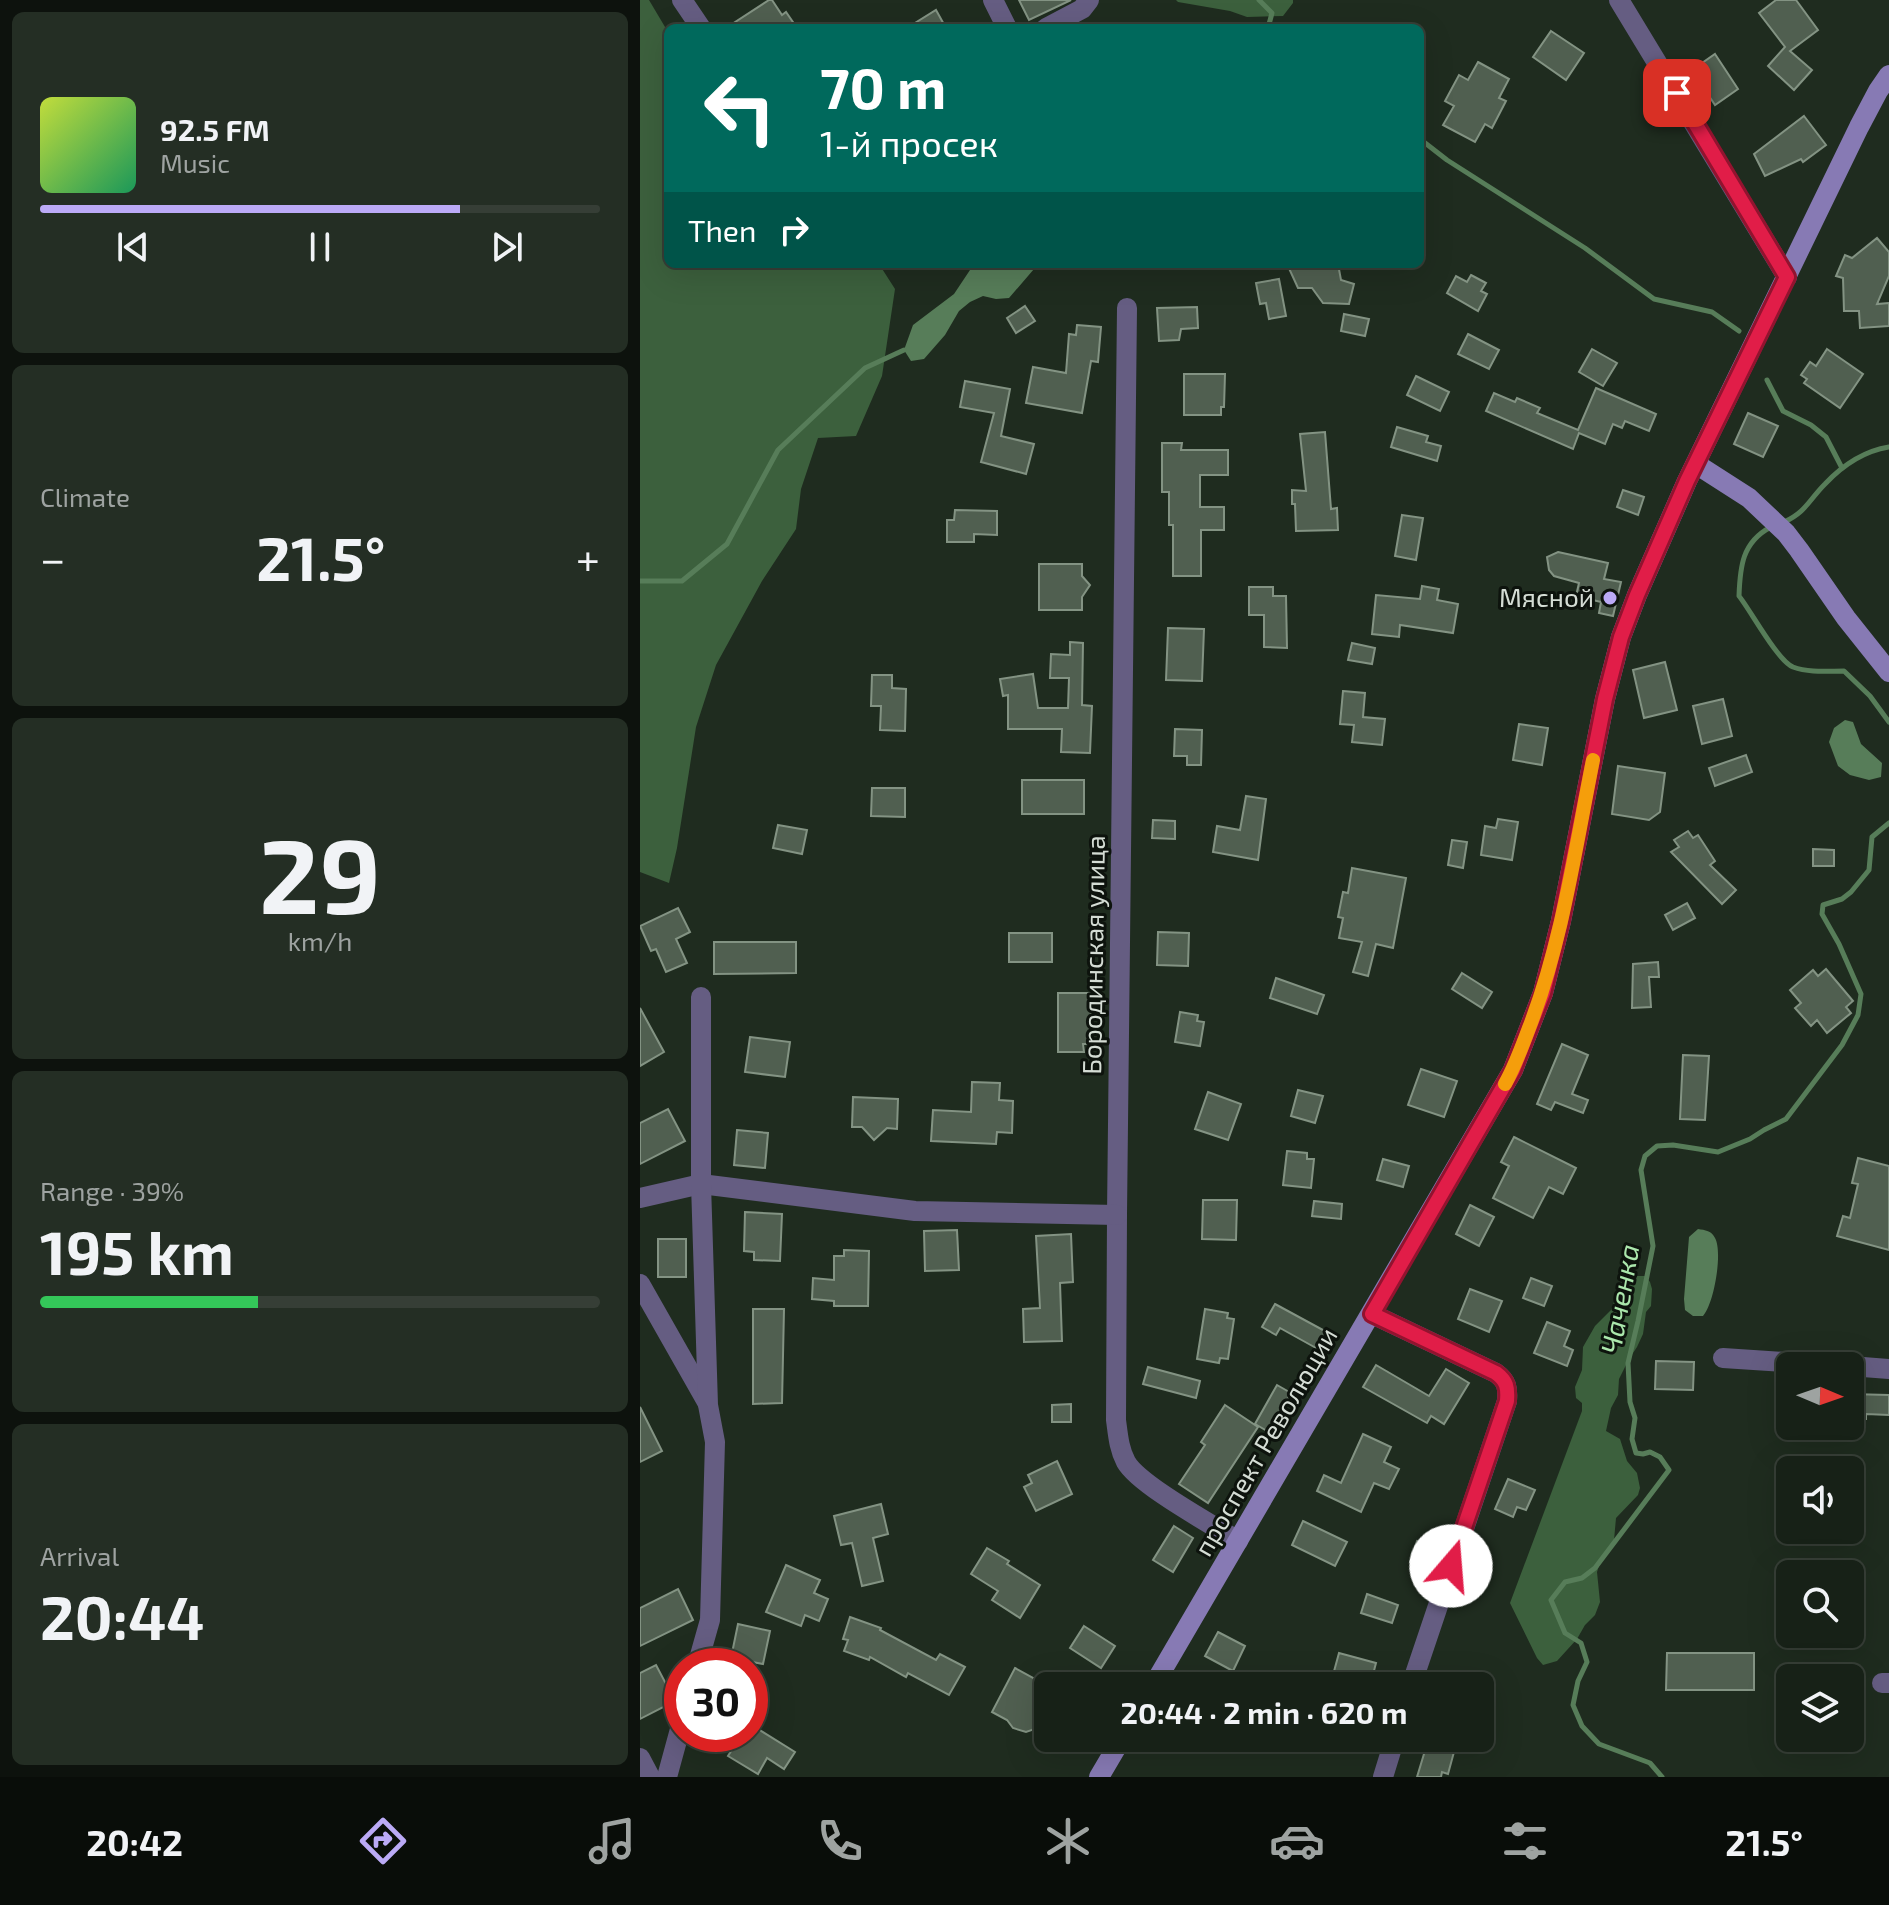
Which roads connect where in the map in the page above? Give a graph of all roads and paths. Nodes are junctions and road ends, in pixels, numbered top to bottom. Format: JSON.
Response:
{"nodes":[{"id":1,"x":682,"y":0,"type":"edge"},
{"id":2,"x":993,"y":0,"type":"edge"},
{"id":3,"x":1089,"y":0,"type":"edge"},
{"id":4,"x":1619,"y":0,"type":"edge"},
{"id":5,"x":698,"y":24,"type":"edge"},
{"id":6,"x":1005,"y":24,"type":"edge"},
{"id":7,"x":1054,"y":24,"type":"edge"},
{"id":8,"x":1889,"y":75,"type":"edge"},
{"id":9,"x":1787,"y":277,"type":"junction"},
{"id":10,"x":1127,"y":308,"type":"dead end"},
{"id":11,"x":1696,"y":464,"type":"junction"},
{"id":12,"x":1889,"y":672,"type":"edge"},
{"id":13,"x":701,"y":997,"type":"dead end"},
{"id":14,"x":701,"y":1184,"type":"junction"},
{"id":15,"x":640,"y":1198,"type":"edge"},
{"id":16,"x":1117,"y":1215,"type":"junction"},
{"id":17,"x":640,"y":1284,"type":"edge"},
{"id":18,"x":1372,"y":1314,"type":"junction"},
{"id":19,"x":1723,"y":1358,"type":"dead end"},
{"id":20,"x":1776,"y":1361,"type":"edge"},
{"id":21,"x":1864,"y":1367,"type":"edge"},
{"id":22,"x":1889,"y":1369,"type":"edge"},
{"id":23,"x":708,"y":1405,"type":"junction"},
{"id":24,"x":1238,"y":1541,"type":"junction"},
{"id":25,"x":702,"y":1648,"type":"edge"},
{"id":26,"x":1161,"y":1672,"type":"edge"},
{"id":27,"x":1416,"y":1672,"type":"edge"},
{"id":28,"x":674,"y":1752,"type":"edge"},
{"id":29,"x":1114,"y":1752,"type":"edge"},
{"id":30,"x":1391,"y":1752,"type":"edge"},
{"id":31,"x":640,"y":1758,"type":"edge"},
{"id":32,"x":650,"y":1777,"type":"edge"},
{"id":33,"x":667,"y":1777,"type":"edge"},
{"id":34,"x":1099,"y":1777,"type":"edge"},
{"id":35,"x":1383,"y":1777,"type":"edge"}],
"edges":[{"from":1,"to":5,"type":"street"},
{"from":2,"to":6,"type":"street"},
{"from":3,"to":7,"type":"street"},
{"from":4,"to":9,"type":"street"},
{"from":8,"to":9,"type":"street","name":"проспект Революции"},
{"from":9,"to":11,"type":"street","name":"проспект Революции"},
{"from":10,"to":16,"type":"street","name":"Бородинская улица"},
{"from":11,"to":12,"type":"street"},
{"from":11,"to":18,"type":"street","name":"проспект Революции"},
{"from":13,"to":14,"type":"street"},
{"from":14,"to":15,"type":"street"},
{"from":14,"to":16,"type":"street"},
{"from":14,"to":23,"type":"street"},
{"from":16,"to":24,"type":"street","name":"Бородинская улица"},
{"from":17,"to":23,"type":"street"},
{"from":18,"to":24,"type":"street","name":"проспект Революции"},
{"from":18,"to":27,"type":"street"},
{"from":19,"to":20,"type":"street"},
{"from":21,"to":22,"type":"street"},
{"from":23,"to":25,"type":"street"},
{"from":24,"to":26,"type":"street","name":"проспект Революции"},
{"from":28,"to":33,"type":"street"},
{"from":29,"to":34,"type":"street"},
{"from":30,"to":35,"type":"street"},
{"from":31,"to":32,"type":"street"}]}
